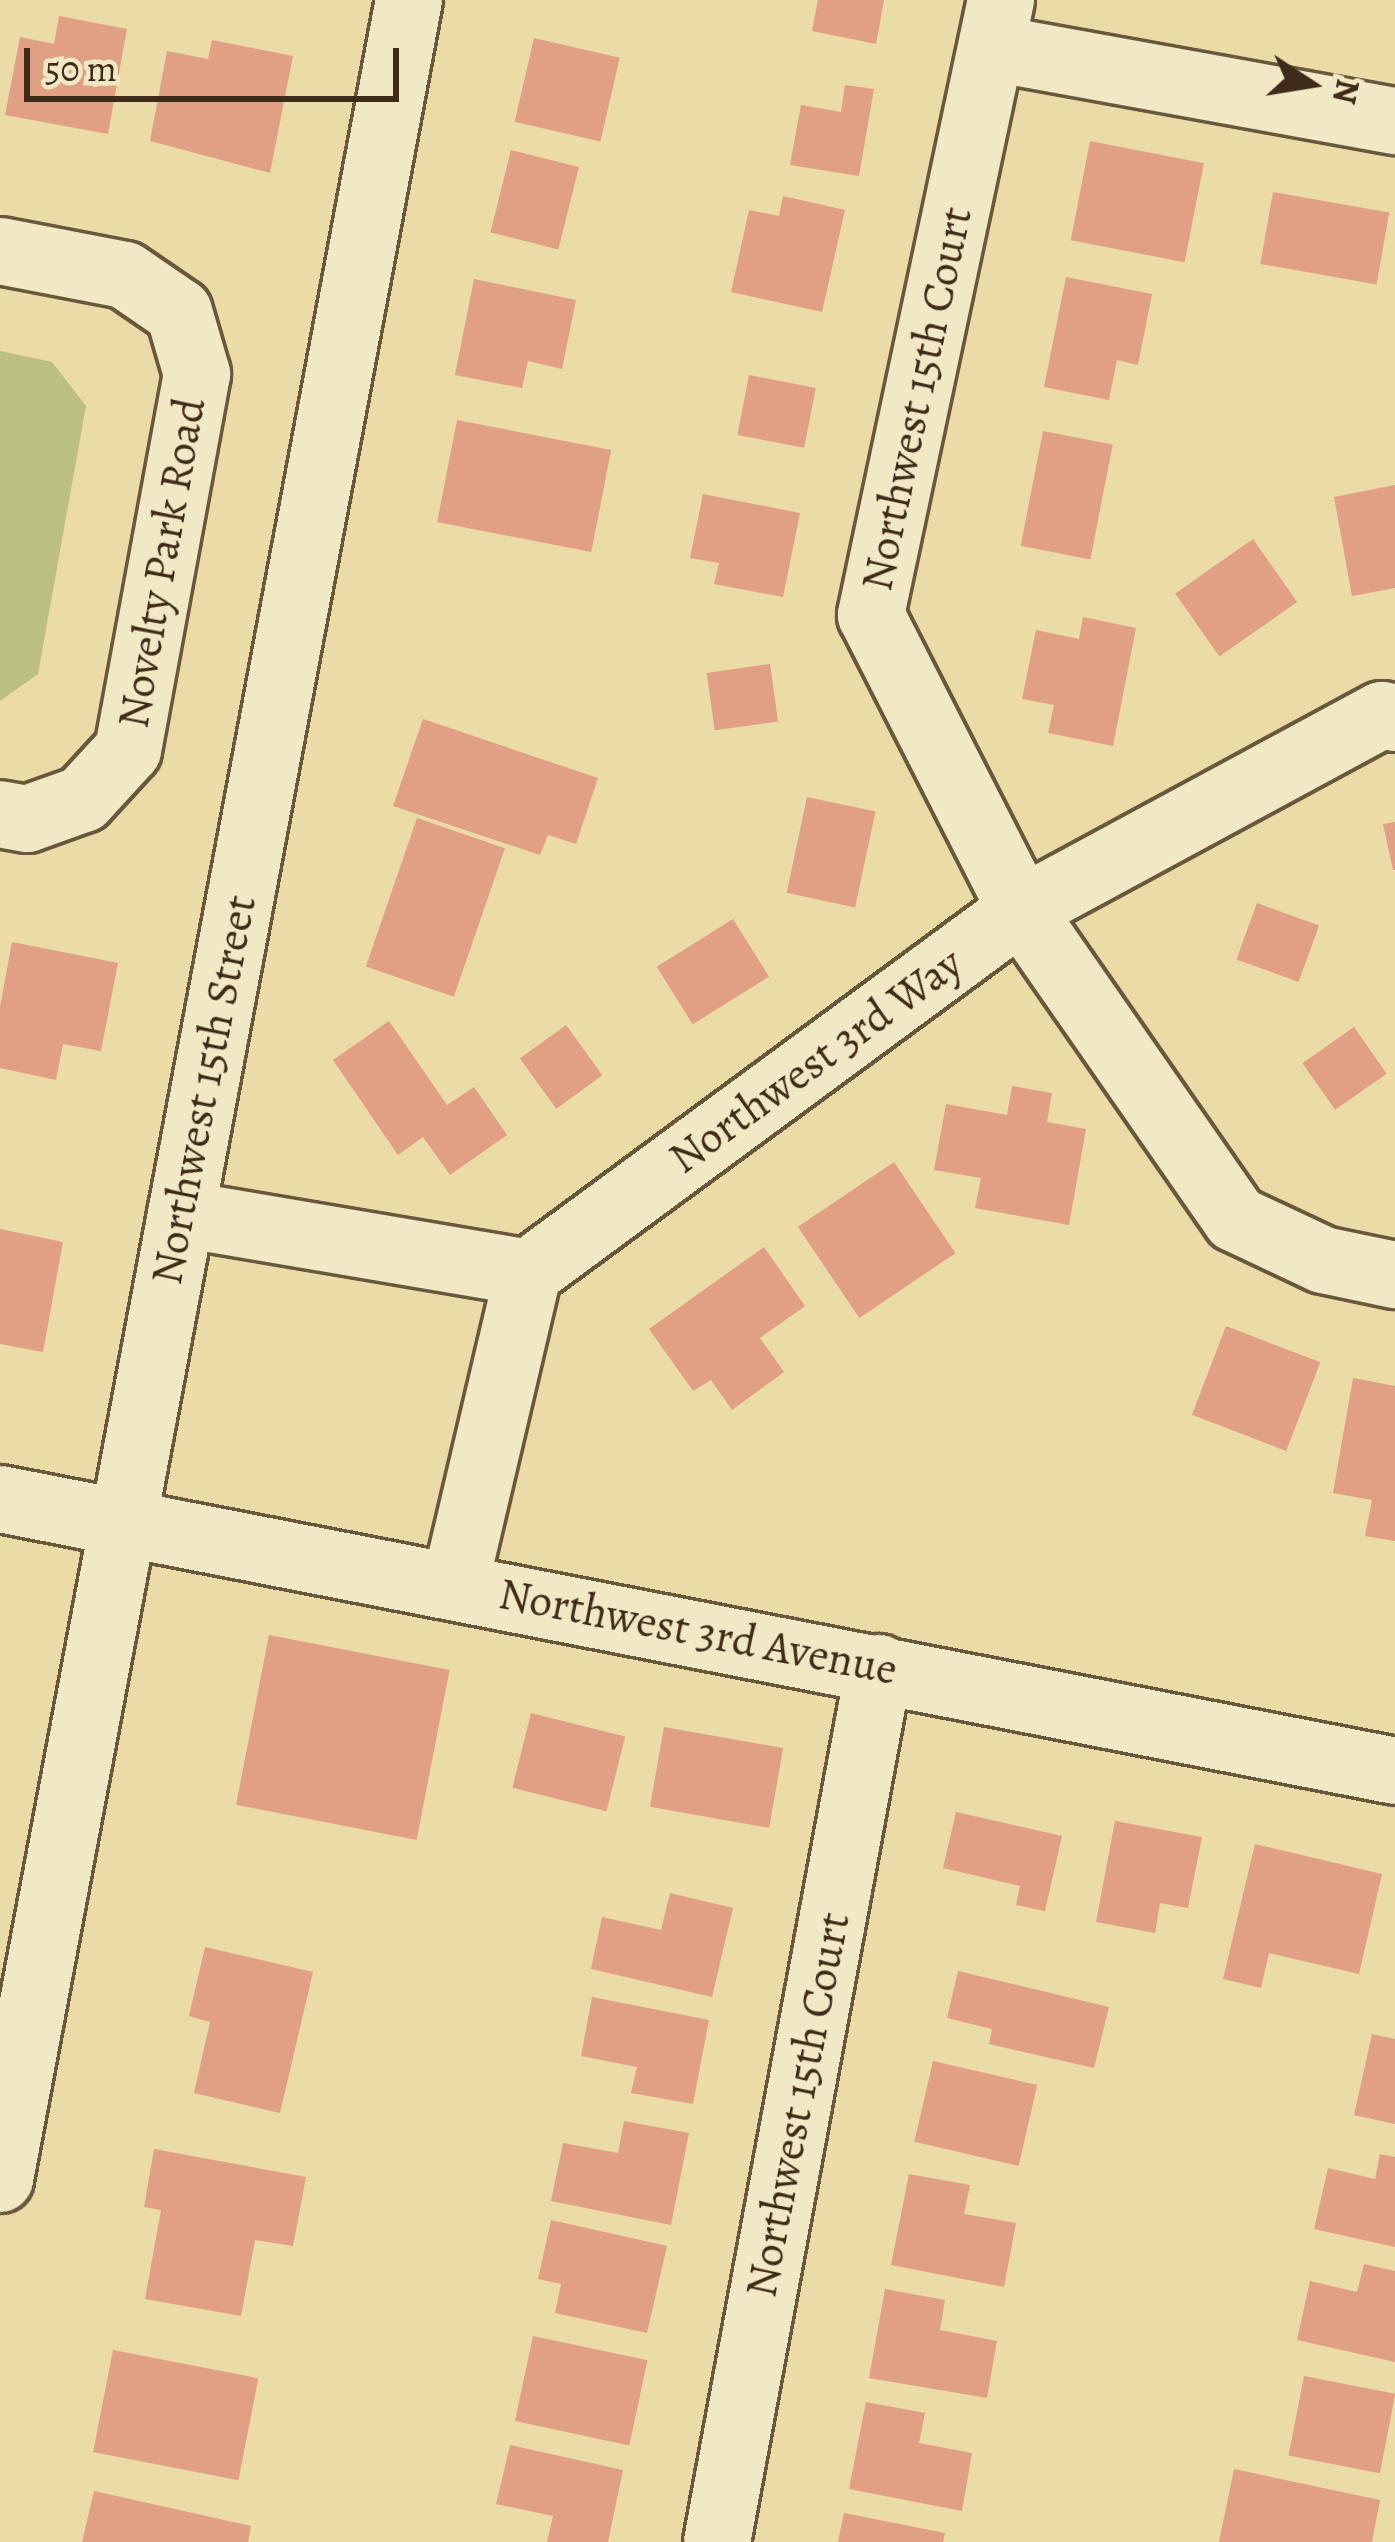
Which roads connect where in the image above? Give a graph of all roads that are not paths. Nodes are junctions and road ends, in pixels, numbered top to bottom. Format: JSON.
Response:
{"nodes":[{"id":1,"x":409,"y":0,"type":"edge"},
{"id":2,"x":996,"y":24,"type":"edge"},
{"id":3,"x":1395,"y":121,"type":"edge"},
{"id":4,"x":0,"y":251,"type":"edge"},
{"id":5,"x":1395,"y":718,"type":"edge"},
{"id":6,"x":0,"y":814,"type":"edge"},
{"id":7,"x":1021,"y":910,"type":"junction"},
{"id":8,"x":181,"y":1214,"type":"junction"},
{"id":9,"x":528,"y":1274,"type":"junction"},
{"id":10,"x":1395,"y":1275,"type":"edge"},
{"id":11,"x":0,"y":1499,"type":"edge"},
{"id":12,"x":121,"y":1524,"type":"junction"},
{"id":13,"x":455,"y":1585,"type":"junction"},
{"id":14,"x":879,"y":1668,"type":"junction"},
{"id":15,"x":1395,"y":1771,"type":"edge"},
{"id":16,"x":0,"y":2180,"type":"edge"},
{"id":17,"x":717,"y":2542,"type":"edge"}],
"edges":[{"from":1,"to":8,"type":"street","name":"Northwest 15th Street"},
{"from":2,"to":3,"type":"street"},
{"from":2,"to":7,"type":"street","name":"Northwest 15th Court"},
{"from":4,"to":6,"type":"street","name":"Novelty Park Road"},
{"from":5,"to":7,"type":"street","name":"Northwest 3rd Way"},
{"from":7,"to":9,"type":"street","name":"Northwest 3rd Way"},
{"from":7,"to":10,"type":"street","name":"Northwest 15th Court"},
{"from":8,"to":9,"type":"street"},
{"from":8,"to":12,"type":"street","name":"Northwest 15th Street"},
{"from":9,"to":13,"type":"street"},
{"from":11,"to":12,"type":"street","name":"Northwest 3rd Avenue"},
{"from":12,"to":13,"type":"street","name":"Northwest 3rd Avenue"},
{"from":12,"to":16,"type":"street","name":"Northwest 15th Street"},
{"from":13,"to":14,"type":"street","name":"Northwest 3rd Avenue"},
{"from":14,"to":15,"type":"street","name":"Northwest 3rd Avenue"},
{"from":14,"to":17,"type":"street","name":"Northwest 15th Court"}]}
